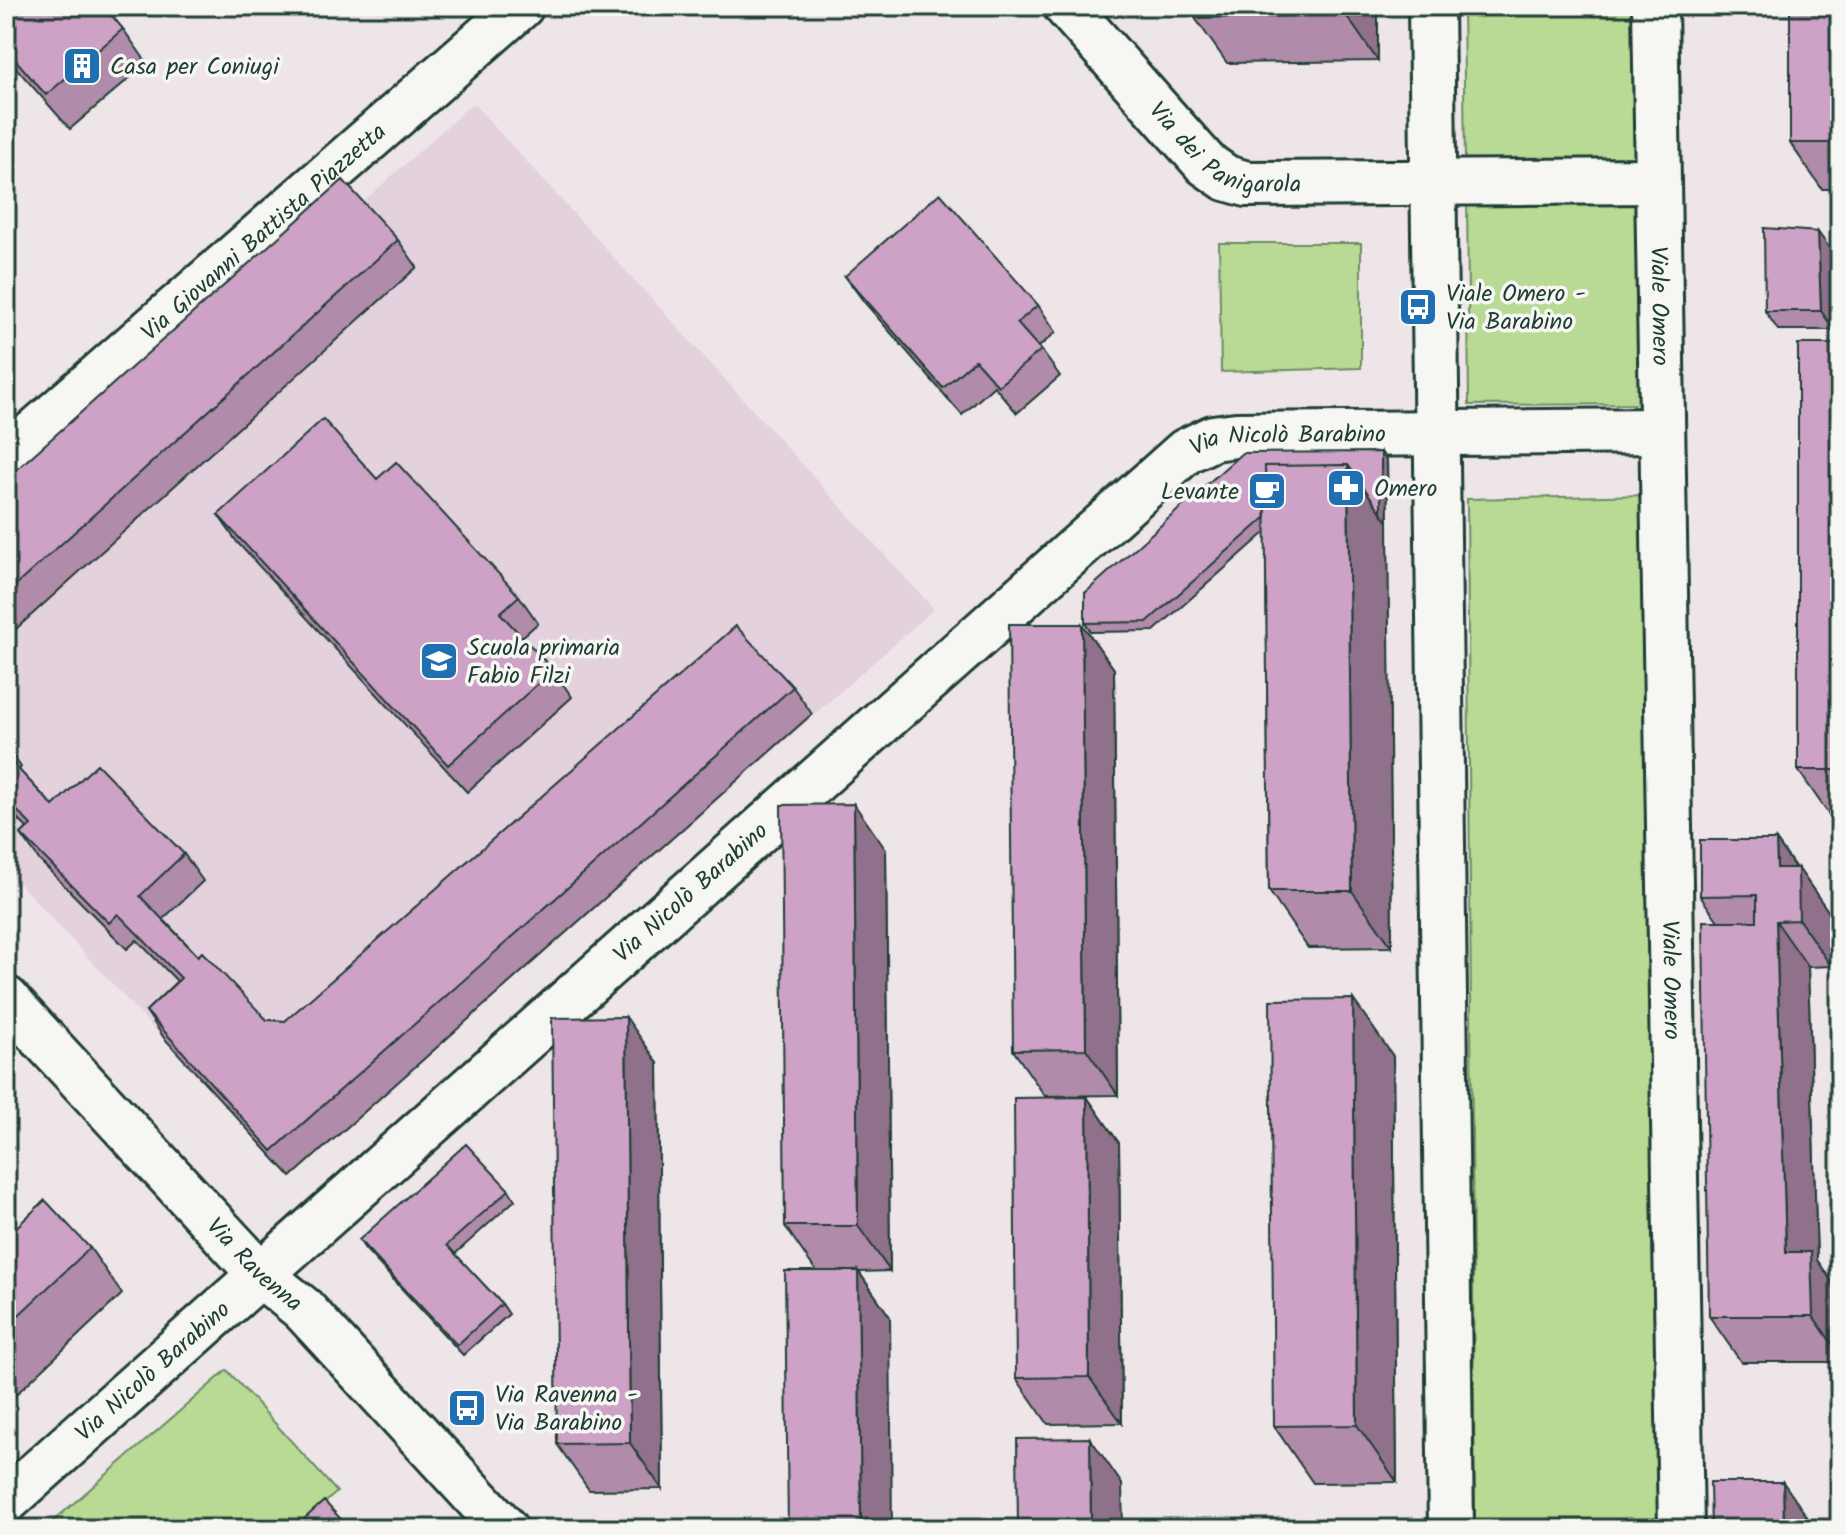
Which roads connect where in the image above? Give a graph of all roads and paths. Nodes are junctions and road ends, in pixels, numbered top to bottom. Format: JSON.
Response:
{"nodes":[{"id":1,"x":521,"y":6,"type":"edge"},
{"id":2,"x":1066,"y":6,"type":"edge"},
{"id":3,"x":1431,"y":6,"type":"edge"},
{"id":4,"x":1655,"y":6,"type":"edge"},
{"id":5,"x":1657,"y":181,"type":"junction"},
{"id":6,"x":1433,"y":184,"type":"junction"},
{"id":7,"x":1661,"y":431,"type":"junction"},
{"id":8,"x":1436,"y":432,"type":"junction"},
{"id":9,"x":6,"y":457,"type":"edge"},
{"id":10,"x":6,"y":999,"type":"edge"},
{"id":11,"x":262,"y":1276,"type":"junction"},
{"id":12,"x":6,"y":1501,"type":"edge"},
{"id":13,"x":505,"y":1529,"type":"edge"},
{"id":14,"x":1451,"y":1529,"type":"edge"},
{"id":15,"x":1681,"y":1529,"type":"edge"}],
"edges":[{"from":1,"to":9,"type":"street","name":"Via Giovanni Battista Piazzetta"},
{"from":2,"to":6,"type":"street","name":"Via dei Panigarola"},
{"from":3,"to":6,"type":"street"},
{"from":4,"to":5,"type":"street","name":"Viale Omero"},
{"from":5,"to":6,"type":"street"},
{"from":5,"to":7,"type":"street","name":"Viale Omero"},
{"from":6,"to":8,"type":"street"},
{"from":7,"to":8,"type":"street"},
{"from":7,"to":15,"type":"street","name":"Viale Omero"},
{"from":8,"to":11,"type":"street","name":"Via Nicolò Barabino"},
{"from":8,"to":14,"type":"street"},
{"from":10,"to":11,"type":"street","name":"Via Ravenna"},
{"from":11,"to":12,"type":"street","name":"Via Nicolò Barabino"},
{"from":11,"to":13,"type":"street","name":"Via Ravenna"}]}
